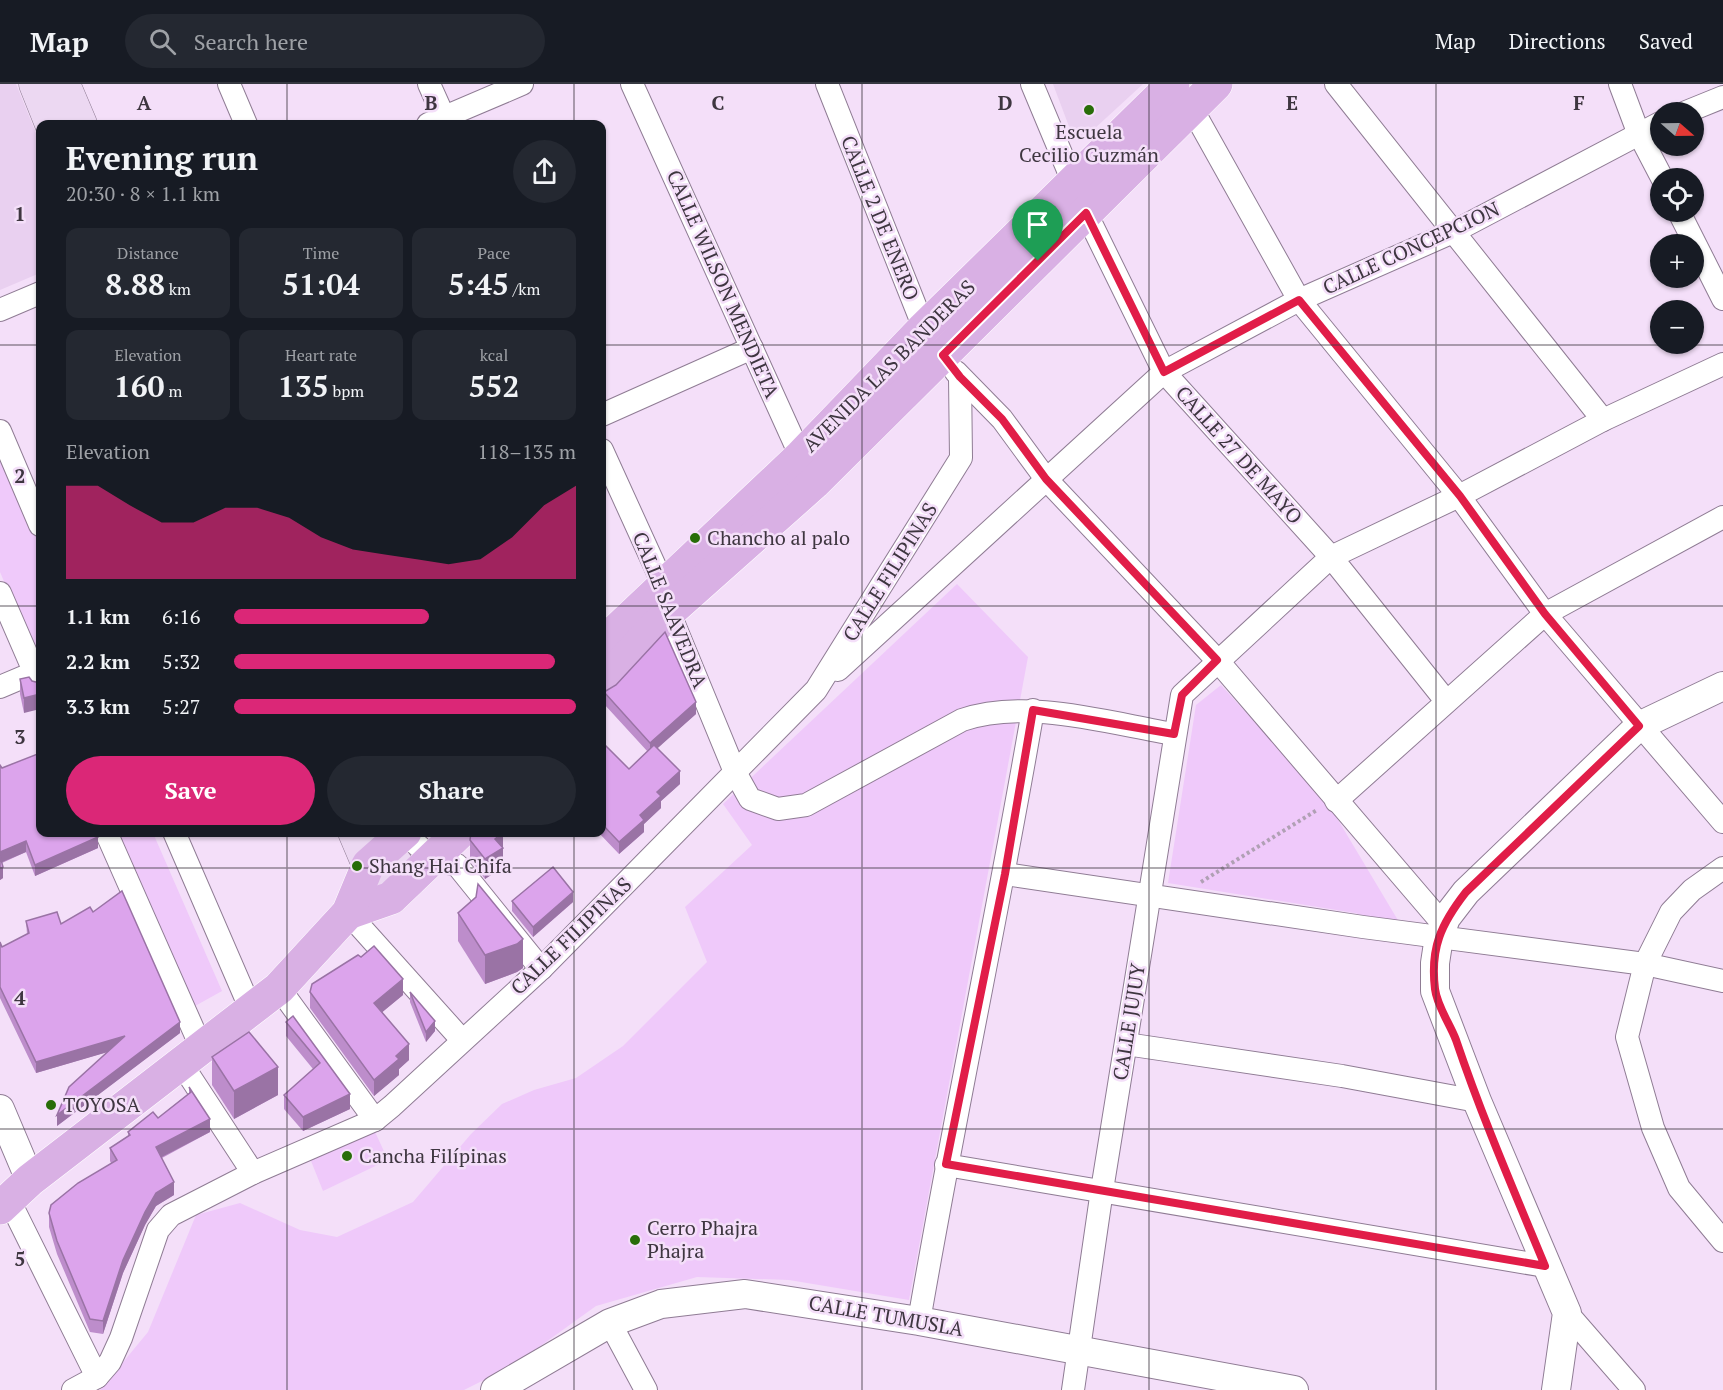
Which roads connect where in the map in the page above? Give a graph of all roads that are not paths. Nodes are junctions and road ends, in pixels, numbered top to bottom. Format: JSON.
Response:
{"nodes":[{"id":1,"x":35,"y":84,"type":"edge"},
{"id":2,"x":64,"y":84,"type":"edge"},
{"id":3,"x":228,"y":84,"type":"edge"},
{"id":4,"x":429,"y":84,"type":"edge"},
{"id":5,"x":522,"y":84,"type":"edge"},
{"id":6,"x":632,"y":84,"type":"edge"},
{"id":7,"x":827,"y":84,"type":"edge"},
{"id":8,"x":1032,"y":84,"type":"edge"},
{"id":9,"x":1216,"y":84,"type":"edge"},
{"id":10,"x":1336,"y":84,"type":"edge"},
{"id":11,"x":1620,"y":84,"type":"edge"},
{"id":12,"x":1181,"y":92,"type":"edge"},
{"id":13,"x":1723,"y":97,"type":"edge"},
{"id":14,"x":1704,"y":105,"type":"edge"},
{"id":15,"x":49,"y":120,"type":"edge"},
{"id":16,"x":79,"y":120,"type":"edge"},
{"id":17,"x":244,"y":120,"type":"edge"},
{"id":18,"x":439,"y":120,"type":"edge"},
{"id":19,"x":444,"y":120,"type":"edge"},
{"id":20,"x":1650,"y":127,"type":"edge"},
{"id":21,"x":1638,"y":132,"type":"junction"},
{"id":22,"x":1657,"y":168,"type":"edge"},
{"id":23,"x":1072,"y":182,"type":"junction"},
{"id":24,"x":1086,"y":213,"type":"junction"},
{"id":25,"x":1683,"y":222,"type":"edge"},
{"id":26,"x":1453,"y":232,"type":"junction"},
{"id":27,"x":36,"y":295,"type":"edge"},
{"id":28,"x":1723,"y":299,"type":"edge"},
{"id":29,"x":1299,"y":300,"type":"junction"},
{"id":30,"x":0,"y":310,"type":"edge"},
{"id":31,"x":924,"y":328,"type":"junction"},
{"id":32,"x":752,"y":348,"type":"junction"},
{"id":33,"x":1723,"y":364,"type":"edge"},
{"id":34,"x":952,"y":366,"type":"junction"},
{"id":35,"x":1164,"y":372,"type":"junction"},
{"id":36,"x":606,"y":413,"type":"edge"},
{"id":37,"x":1603,"y":420,"type":"junction"},
{"id":38,"x":0,"y":431,"type":"edge"},
{"id":39,"x":606,"y":459,"type":"edge"},
{"id":40,"x":807,"y":469,"type":"junction"},
{"id":41,"x":1046,"y":479,"type":"junction"},
{"id":42,"x":1460,"y":496,"type":"junction"},
{"id":43,"x":36,"y":516,"type":"edge"},
{"id":44,"x":1723,"y":517,"type":"edge"},
{"id":45,"x":1331,"y":557,"type":"junction"},
{"id":46,"x":0,"y":594,"type":"edge"},
{"id":47,"x":666,"y":598,"type":"junction"},
{"id":48,"x":1545,"y":614,"type":"junction"},
{"id":49,"x":606,"y":641,"type":"edge"},
{"id":50,"x":1217,"y":660,"type":"junction"},
{"id":51,"x":36,"y":670,"type":"edge"},
{"id":52,"x":36,"y":677,"type":"edge"},
{"id":53,"x":606,"y":679,"type":"edge"},
{"id":54,"x":1723,"y":686,"type":"edge"},
{"id":55,"x":0,"y":687,"type":"edge"},
{"id":56,"x":816,"y":690,"type":"junction"},
{"id":57,"x":1446,"y":701,"type":"junction"},
{"id":58,"x":1033,"y":710,"type":"junction"},
{"id":59,"x":1639,"y":726,"type":"junction"},
{"id":60,"x":1174,"y":734,"type":"junction"},
{"id":61,"x":735,"y":772,"type":"junction"},
{"id":62,"x":1336,"y":801,"type":"junction"},
{"id":63,"x":1723,"y":822,"type":"edge"},
{"id":64,"x":108,"y":837,"type":"edge"},
{"id":65,"x":176,"y":837,"type":"edge"},
{"id":66,"x":371,"y":837,"type":"edge"},
{"id":67,"x":455,"y":837,"type":"edge"},
{"id":68,"x":388,"y":842,"type":"edge"},
{"id":69,"x":434,"y":860,"type":"junction"},
{"id":70,"x":1723,"y":868,"type":"edge"},
{"id":71,"x":1005,"y":874,"type":"junction"},
{"id":72,"x":400,"y":889,"type":"junction"},
{"id":73,"x":1150,"y":897,"type":"junction"},
{"id":74,"x":348,"y":913,"type":"junction"},
{"id":75,"x":1441,"y":931,"type":"junction"},
{"id":76,"x":1644,"y":964,"type":"junction"},
{"id":77,"x":541,"y":969,"type":"junction"},
{"id":78,"x":1723,"y":981,"type":"edge"},
{"id":79,"x":279,"y":987,"type":"junction"},
{"id":80,"x":251,"y":1010,"type":"junction"},
{"id":81,"x":462,"y":1040,"type":"junction"},
{"id":82,"x":1126,"y":1044,"type":"junction"},
{"id":83,"x":191,"y":1055,"type":"junction"},
{"id":84,"x":1477,"y":1101,"type":"junction"},
{"id":85,"x":0,"y":1109,"type":"edge"},
{"id":86,"x":375,"y":1120,"type":"junction"},
{"id":87,"x":946,"y":1164,"type":"junction"},
{"id":88,"x":253,"y":1173,"type":"junction"},
{"id":89,"x":1102,"y":1190,"type":"junction"},
{"id":90,"x":13,"y":1196,"type":"edge"},
{"id":91,"x":1723,"y":1241,"type":"edge"},
{"id":92,"x":1545,"y":1266,"type":"junction"},
{"id":93,"x":1567,"y":1313,"type":"junction"},
{"id":94,"x":919,"y":1321,"type":"junction"},
{"id":95,"x":610,"y":1323,"type":"junction"},
{"id":96,"x":1078,"y":1349,"type":"junction"},
{"id":97,"x":97,"y":1377,"type":"junction"},
{"id":98,"x":73,"y":1390,"type":"edge"},
{"id":99,"x":495,"y":1390,"type":"edge"},
{"id":100,"x":646,"y":1390,"type":"edge"},
{"id":101,"x":1073,"y":1390,"type":"edge"},
{"id":102,"x":1294,"y":1390,"type":"edge"},
{"id":103,"x":1556,"y":1390,"type":"edge"},
{"id":104,"x":1634,"y":1390,"type":"edge"}],
"edges":[{"from":1,"to":15,"type":"main road"},
{"from":2,"to":16,"type":"main road"},
{"from":3,"to":17,"type":"street"},
{"from":4,"to":18,"type":"street"},
{"from":5,"to":19,"type":"street"},
{"from":6,"to":32,"type":"street","name":"CALLE WILSON MENDIETA"},
{"from":7,"to":31,"type":"street","name":"CALLE 2 DE ENERO"},
{"from":8,"to":23,"type":"street","name":"CALLE 27 DE MAYO"},
{"from":9,"to":12,"type":"main road","name":"AVENIDA LAS BANDERAS"},
{"from":10,"to":26,"type":"street"},
{"from":11,"to":21,"type":"street"},
{"from":12,"to":23,"type":"main road","name":"AVENIDA LAS BANDERAS"},
{"from":12,"to":24,"type":"main road","name":"AVENIDA LAS BANDERAS"},
{"from":12,"to":29,"type":"street"},
{"from":13,"to":14,"type":"street"},
{"from":20,"to":21,"type":"street","name":"CALLE CONCEPCION"},
{"from":21,"to":22,"type":"street"},
{"from":21,"to":26,"type":"street","name":"CALLE CONCEPCION"},
{"from":23,"to":24,"type":"street","name":"CALLE 27 DE MAYO"},
{"from":23,"to":31,"type":"main road","name":"AVENIDA LAS BANDERAS"},
{"from":24,"to":34,"type":"main road","name":"AVENIDA LAS BANDERAS"},
{"from":24,"to":35,"type":"street","name":"CALLE 27 DE MAYO"},
{"from":25,"to":28,"type":"street"},
{"from":26,"to":29,"type":"street","name":"CALLE CONCEPCION"},
{"from":26,"to":37,"type":"street"},
{"from":27,"to":30,"type":"street"},
{"from":29,"to":35,"type":"street","name":"CALLE CONCEPCION"},
{"from":29,"to":42,"type":"street"},
{"from":31,"to":34,"type":"street","name":"CALLE 2 DE ENERO"},
{"from":31,"to":40,"type":"main road","name":"AVENIDA LAS BANDERAS"},
{"from":32,"to":36,"type":"street"},
{"from":32,"to":40,"type":"street","name":"CALLE WILSON MENDIETA"},
{"from":33,"to":37,"type":"street"},
{"from":34,"to":40,"type":"main road","name":"AVENIDA LAS BANDERAS"},
{"from":34,"to":41,"type":"street","name":"CALLE 2 DE ENERO"},
{"from":34,"to":56,"type":"street","name":"CALLE FILIPINAS"},
{"from":35,"to":41,"type":"street","name":"CALLE CONCEPCION"},
{"from":35,"to":45,"type":"street","name":"CALLE 27 DE MAYO"},
{"from":37,"to":42,"type":"street"},
{"from":38,"to":43,"type":"street"},
{"from":39,"to":47,"type":"street","name":"CALLE SAAVEDRA"},
{"from":40,"to":47,"type":"main road","name":"AVENIDA LAS BANDERAS"},
{"from":41,"to":50,"type":"street","name":"CALLE 2 DE ENERO"},
{"from":41,"to":56,"type":"street","name":"CALLE CONCEPCION"},
{"from":42,"to":45,"type":"street"},
{"from":42,"to":48,"type":"street"},
{"from":44,"to":48,"type":"street"},
{"from":45,"to":50,"type":"street"},
{"from":45,"to":57,"type":"street","name":"CALLE 27 DE MAYO"},
{"from":46,"to":51,"type":"street"},
{"from":47,"to":49,"type":"main road","name":"AVENIDA LAS BANDERAS"},
{"from":47,"to":53,"type":"main road","name":"AVENIDA LAS BANDERAS"},
{"from":47,"to":61,"type":"street","name":"CALLE SAAVEDRA"},
{"from":48,"to":57,"type":"street"},
{"from":48,"to":59,"type":"street"},
{"from":50,"to":60,"type":"street","name":"CALLE JUJUY"},
{"from":50,"to":62,"type":"street","name":"CALLE 2 DE ENERO"},
{"from":52,"to":55,"type":"street"},
{"from":54,"to":59,"type":"street"},
{"from":56,"to":61,"type":"street","name":"CALLE FILIPINAS"},
{"from":57,"to":62,"type":"street"},
{"from":58,"to":60,"type":"street","name":"CALLE SAAVEDRA"},
{"from":58,"to":61,"type":"street","name":"CALLE SAAVEDRA"},
{"from":58,"to":71,"type":"street"},
{"from":59,"to":63,"type":"street"},
{"from":59,"to":75,"type":"street"},
{"from":60,"to":73,"type":"street","name":"CALLE JUJUY"},
{"from":61,"to":77,"type":"street","name":"CALLE FILIPINAS"},
{"from":62,"to":75,"type":"street","name":"CALLE 2 DE ENERO"},
{"from":64,"to":83,"type":"street"},
{"from":65,"to":80,"type":"street"},
{"from":66,"to":68,"type":"main road"},
{"from":67,"to":69,"type":"main road"},
{"from":68,"to":69,"type":"street"},
{"from":68,"to":72,"type":"main road"},
{"from":68,"to":74,"type":"main road"},
{"from":69,"to":72,"type":"main road"},
{"from":69,"to":77,"type":"street"},
{"from":70,"to":76,"type":"street"},
{"from":71,"to":73,"type":"street"},
{"from":71,"to":87,"type":"street"},
{"from":72,"to":74,"type":"main road"},
{"from":73,"to":75,"type":"street"},
{"from":73,"to":82,"type":"street","name":"CALLE JUJUY"},
{"from":74,"to":79,"type":"main road"},
{"from":74,"to":81,"type":"street"},
{"from":75,"to":76,"type":"street"},
{"from":75,"to":84,"type":"street"},
{"from":76,"to":78,"type":"street"},
{"from":76,"to":91,"type":"street"},
{"from":77,"to":81,"type":"street","name":"CALLE FILIPINAS"},
{"from":79,"to":80,"type":"main road"},
{"from":79,"to":86,"type":"street"},
{"from":80,"to":83,"type":"main road"},
{"from":81,"to":86,"type":"street","name":"CALLE FILIPINAS"},
{"from":82,"to":84,"type":"street"},
{"from":82,"to":89,"type":"street","name":"CALLE JUJUY"},
{"from":83,"to":88,"type":"street"},
{"from":83,"to":90,"type":"main road"},
{"from":84,"to":92,"type":"street"},
{"from":85,"to":90,"type":"street"},
{"from":86,"to":88,"type":"street","name":"CALLE FILIPINAS"},
{"from":87,"to":89,"type":"street"},
{"from":87,"to":94,"type":"street"},
{"from":88,"to":97,"type":"street","name":"CALLE FILIPINAS"},
{"from":89,"to":92,"type":"street"},
{"from":89,"to":96,"type":"street","name":"CALLE JUJUY"},
{"from":90,"to":97,"type":"street"},
{"from":92,"to":93,"type":"street"},
{"from":93,"to":103,"type":"street"},
{"from":93,"to":104,"type":"street"},
{"from":94,"to":95,"type":"street","name":"CALLE TUMUSLA"},
{"from":94,"to":96,"type":"street","name":"CALLE TUMUSLA"},
{"from":95,"to":99,"type":"street","name":"CALLE TUMUSLA"},
{"from":95,"to":100,"type":"street"},
{"from":96,"to":101,"type":"street","name":"CALLE JUJUY"},
{"from":96,"to":102,"type":"street","name":"CALLE TUMUSLA"},
{"from":97,"to":98,"type":"street","name":"CALLE FILIPINAS"}]}
